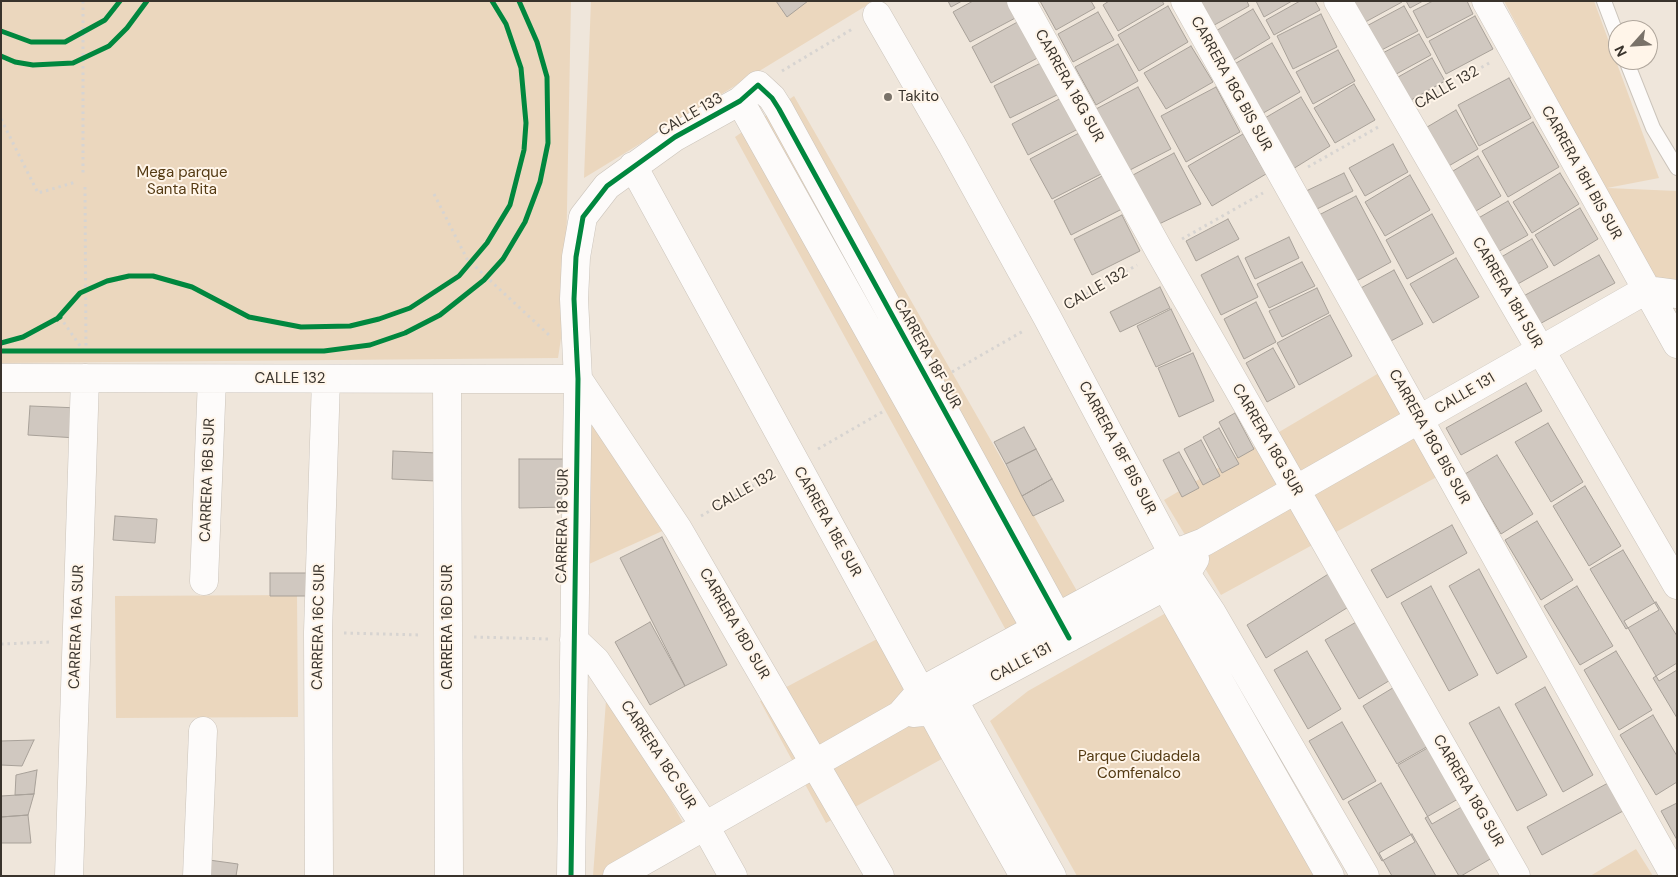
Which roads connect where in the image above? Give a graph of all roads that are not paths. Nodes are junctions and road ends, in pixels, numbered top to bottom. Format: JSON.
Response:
{"nodes":[{"id":1,"x":1022,"y":1,"type":"edge"},
{"id":2,"x":1185,"y":1,"type":"edge"},
{"id":3,"x":1338,"y":1,"type":"edge"},
{"id":4,"x":1486,"y":1,"type":"edge"},
{"id":5,"x":1604,"y":1,"type":"edge"},
{"id":6,"x":877,"y":15,"type":"road end"},
{"id":7,"x":1611,"y":20,"type":"edge"},
{"id":8,"x":1630,"y":70,"type":"edge"},
{"id":9,"x":749,"y":93,"type":"junction"},
{"id":10,"x":633,"y":166,"type":"junction"},
{"id":11,"x":1677,"y":168,"type":"edge"},
{"id":12,"x":607,"y":186,"type":"joint"},
{"id":13,"x":1646,"y":290,"type":"junction"},
{"id":14,"x":1677,"y":294,"type":"edge"},
{"id":15,"x":1677,"y":344,"type":"edge"},
{"id":16,"x":1540,"y":350,"type":"junction"},
{"id":17,"x":578,"y":370,"type":"junction"},
{"id":18,"x":1,"y":378,"type":"edge"},
{"id":19,"x":85,"y":378,"type":"junction"},
{"id":20,"x":212,"y":379,"type":"junction"},
{"id":21,"x":326,"y":379,"type":"junction"},
{"id":22,"x":447,"y":379,"type":"junction"},
{"id":23,"x":1419,"y":420,"type":"junction"},
{"id":24,"x":1295,"y":490,"type":"junction"},
{"id":25,"x":1170,"y":570,"type":"junction"},
{"id":26,"x":204,"y":581,"type":"dead end"},
{"id":27,"x":1677,"y":586,"type":"edge"},
{"id":28,"x":1052,"y":633,"type":"junction"},
{"id":29,"x":574,"y":640,"type":"junction"},
{"id":30,"x":937,"y":695,"type":"junction"},
{"id":31,"x":204,"y":731,"type":"dead end"},
{"id":32,"x":814,"y":764,"type":"junction"},
{"id":33,"x":705,"y":826,"type":"junction"},
{"id":34,"x":1672,"y":873,"type":"edge"},
{"id":35,"x":70,"y":876,"type":"edge"},
{"id":36,"x":197,"y":876,"type":"edge"},
{"id":37,"x":319,"y":876,"type":"edge"},
{"id":38,"x":449,"y":876,"type":"edge"},
{"id":39,"x":571,"y":876,"type":"edge"},
{"id":40,"x":616,"y":876,"type":"edge"},
{"id":41,"x":733,"y":876,"type":"edge"},
{"id":42,"x":880,"y":876,"type":"edge"},
{"id":43,"x":1024,"y":876,"type":"edge"},
{"id":44,"x":1052,"y":876,"type":"edge"},
{"id":45,"x":1330,"y":876,"type":"edge"},
{"id":46,"x":1365,"y":876,"type":"edge"},
{"id":47,"x":1516,"y":876,"type":"edge"}],
"edges":[{"from":1,"to":24,"type":"street","name":"CARRERA 18G SUR"},
{"from":2,"to":23,"type":"street","name":"CARRERA 18G BIS SUR"},
{"from":3,"to":16,"type":"street","name":"CARRERA 18H SUR"},
{"from":4,"to":13,"type":"street","name":"CARRERA 18H BIS SUR"},
{"from":5,"to":7,"type":"lane"},
{"from":6,"to":25,"type":"street","name":"CARRERA 18F BIS SUR"},
{"from":8,"to":11,"type":"lane"},
{"from":9,"to":10,"type":"street","name":"CALLE 133"},
{"from":9,"to":28,"type":"street"},
{"from":9,"to":28,"type":"street","name":"CARRERA 18F SUR"},
{"from":10,"to":12,"type":"street","name":"CALLE 133"},
{"from":10,"to":30,"type":"street","name":"CARRERA 18E SUR"},
{"from":12,"to":17,"type":"street","name":"CARRERA 18 SUR"},
{"from":13,"to":14,"type":"street"},
{"from":13,"to":15,"type":"street","name":"CARRERA 18H BIS SUR"},
{"from":13,"to":16,"type":"street","name":"CALLE 131"},
{"from":16,"to":23,"type":"street","name":"CALLE 131"},
{"from":16,"to":27,"type":"street","name":"CARRERA 18H SUR"},
{"from":17,"to":22,"type":"street","name":"CALLE 132"},
{"from":17,"to":29,"type":"street","name":"CARRERA 18 SUR"},
{"from":17,"to":32,"type":"street","name":"CARRERA 18D SUR"},
{"from":18,"to":19,"type":"street","name":"CALLE 132"},
{"from":19,"to":20,"type":"street","name":"CALLE 132"},
{"from":19,"to":35,"type":"street","name":"CARRERA 16A SUR"},
{"from":20,"to":21,"type":"street","name":"CALLE 132"},
{"from":20,"to":26,"type":"street","name":"CARRERA 16B SUR"},
{"from":21,"to":22,"type":"street","name":"CALLE 132"},
{"from":21,"to":37,"type":"street","name":"CARRERA 16C SUR"},
{"from":22,"to":38,"type":"street","name":"CARRERA 16D SUR"},
{"from":23,"to":24,"type":"street","name":"CALLE 131"},
{"from":23,"to":34,"type":"street","name":"CARRERA 18G BIS SUR"},
{"from":24,"to":25,"type":"street","name":"CALLE 131"},
{"from":24,"to":47,"type":"street","name":"CARRERA 18G SUR"},
{"from":25,"to":28,"type":"street","name":"CALLE 131"},
{"from":25,"to":45,"type":"street","name":"CARRERA 18F BIS SUR"},
{"from":25,"to":46,"type":"street","name":"CARRERA 18F BIS SUR"},
{"from":28,"to":30,"type":"street","name":"CALLE 131"},
{"from":29,"to":33,"type":"street","name":"CARRERA 18C SUR"},
{"from":29,"to":39,"type":"street","name":"CARRERA 18 SUR"},
{"from":30,"to":32,"type":"street","name":"CALLE 131"},
{"from":30,"to":43,"type":"street","name":"CARRERA 18E SUR"},
{"from":30,"to":44,"type":"street","name":"CARRERA 18E SUR"},
{"from":31,"to":36,"type":"street"},
{"from":32,"to":33,"type":"street","name":"CALLE 131"},
{"from":32,"to":42,"type":"street","name":"CARRERA 18D SUR"},
{"from":33,"to":40,"type":"street","name":"CALLE 131"},
{"from":33,"to":41,"type":"street","name":"CARRERA 18C SUR"}]}
